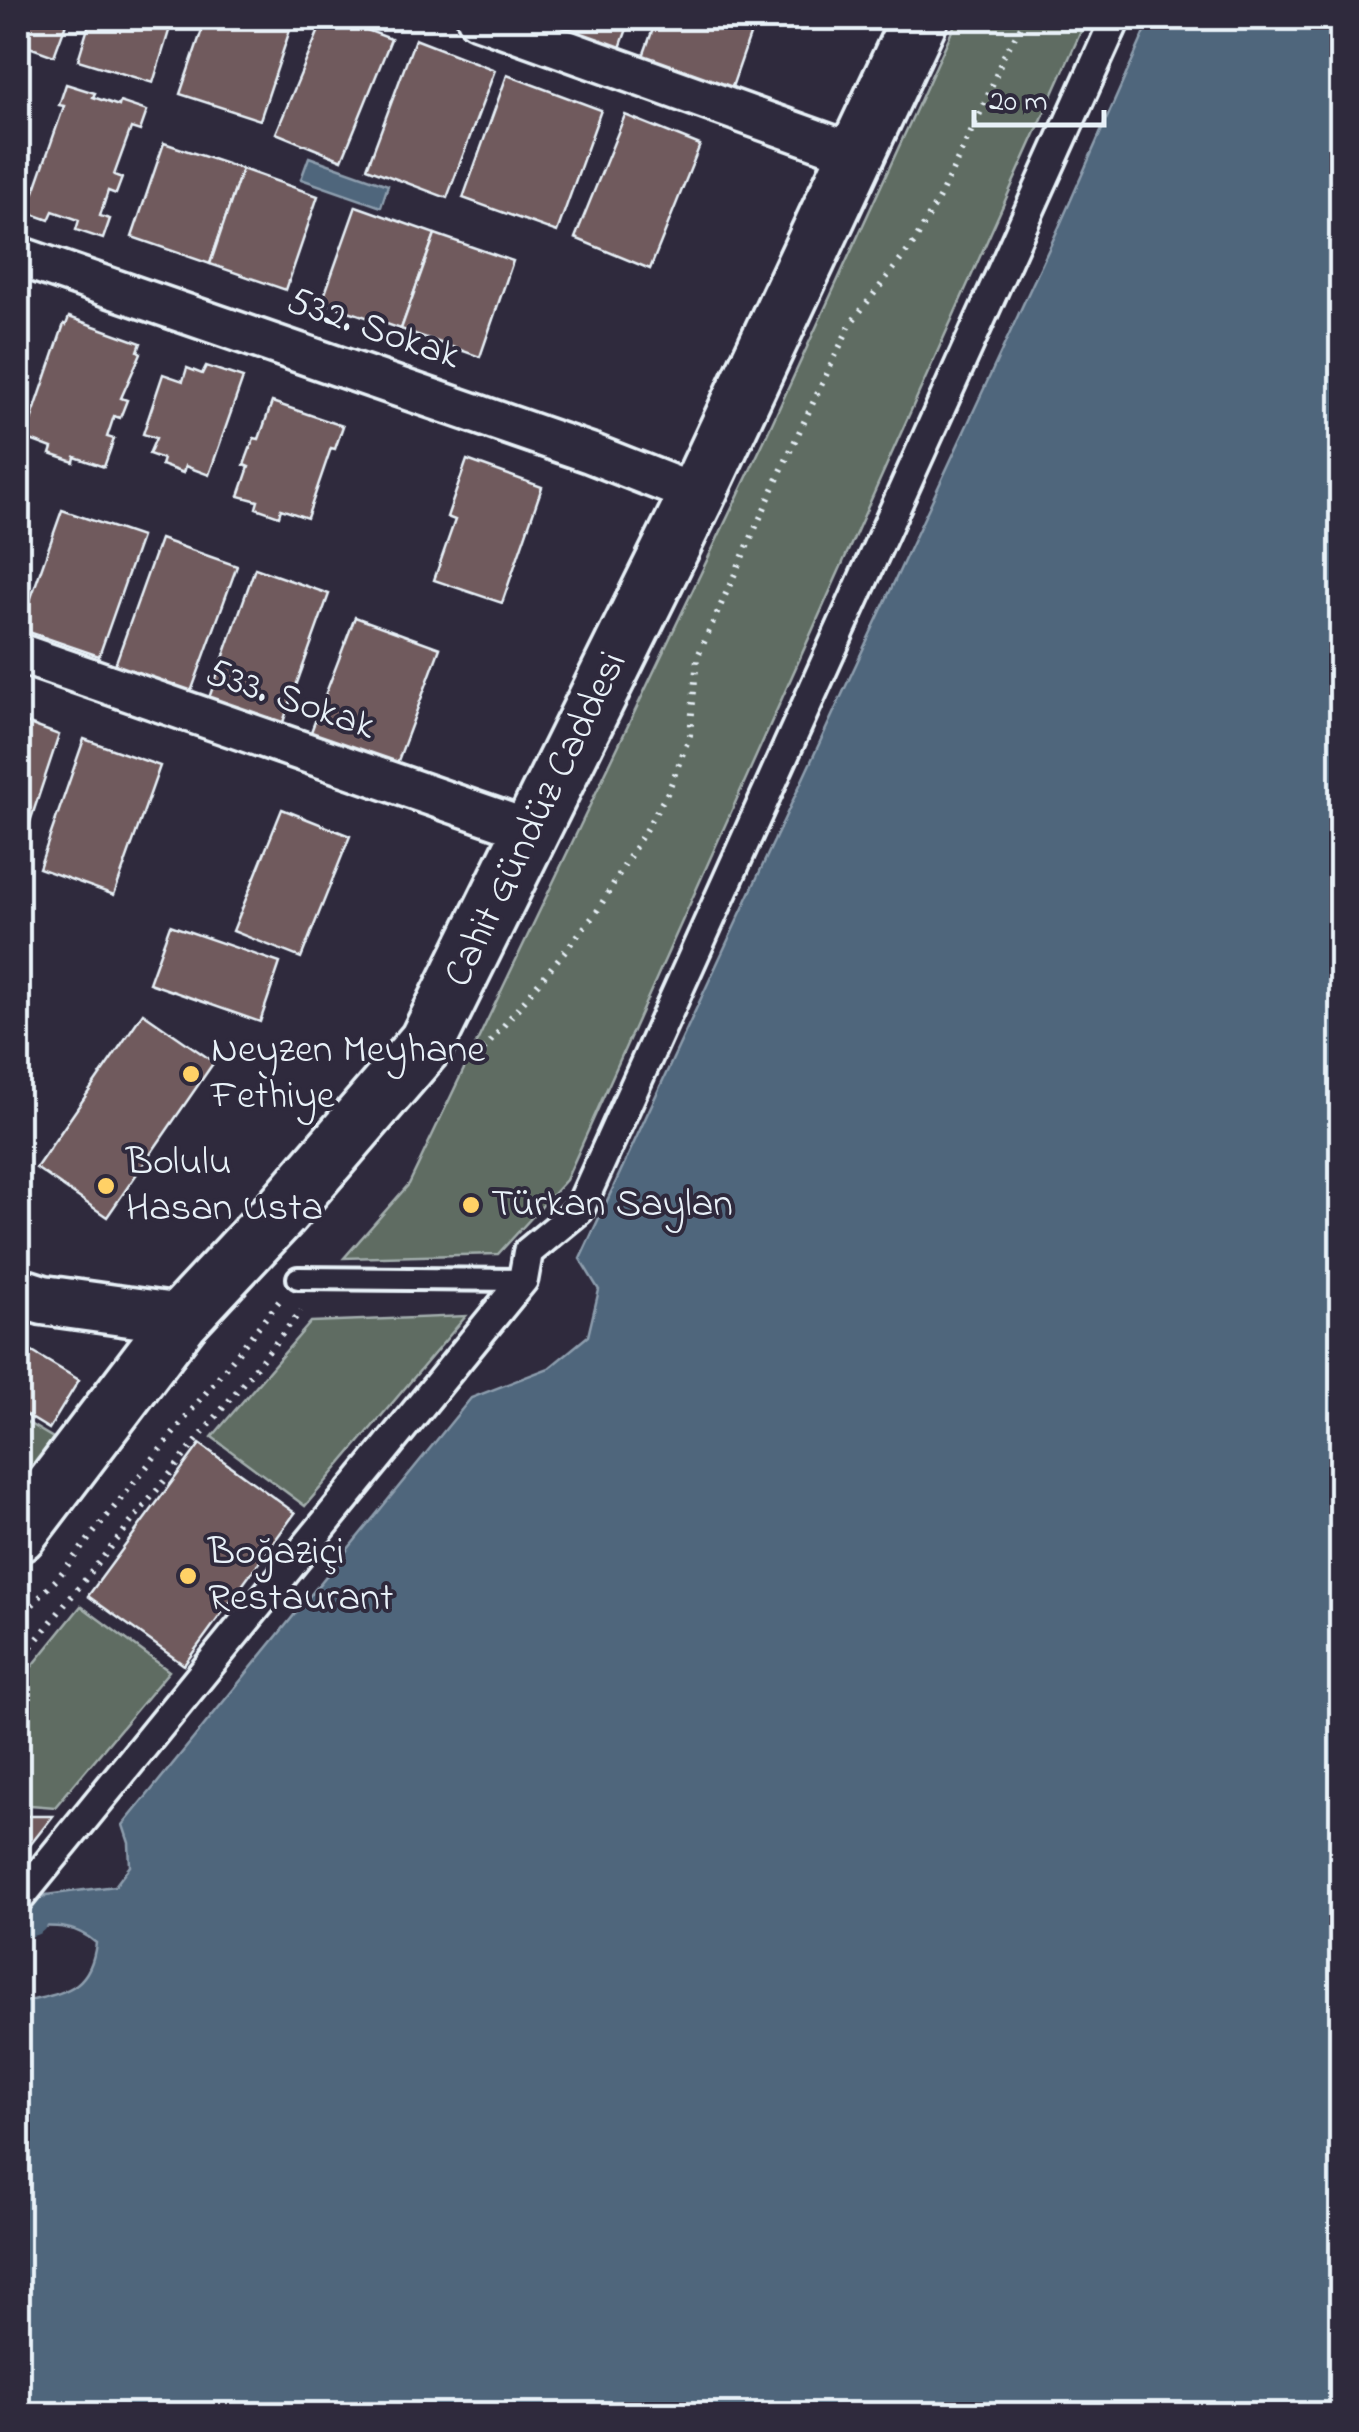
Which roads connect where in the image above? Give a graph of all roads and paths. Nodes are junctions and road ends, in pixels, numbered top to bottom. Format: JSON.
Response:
{"nodes":[{"id":1,"x":477,"y":18,"type":"edge"},
{"id":2,"x":920,"y":18,"type":"edge"},
{"id":3,"x":1026,"y":18,"type":"edge"},
{"id":4,"x":1116,"y":18,"type":"edge"},
{"id":5,"x":854,"y":153,"type":"junction"},
{"id":6,"x":18,"y":256,"type":"edge"},
{"id":7,"x":697,"y":495,"type":"junction"},
{"id":8,"x":18,"y":653,"type":"edge"},
{"id":9,"x":532,"y":832,"type":"junction"},
{"id":10,"x":473,"y":1063,"type":"dead end"},
{"id":11,"x":298,"y":1278,"type":"joint"},
{"id":12,"x":524,"y":1280,"type":"junction"},
{"id":13,"x":18,"y":1292,"type":"edge"},
{"id":14,"x":302,"y":1310,"type":"dead end"},
{"id":15,"x":181,"y":1320,"type":"junction"},
{"id":16,"x":18,"y":1534,"type":"edge"},
{"id":17,"x":18,"y":1620,"type":"edge"},
{"id":18,"x":18,"y":1663,"type":"edge"},
{"id":19,"x":21,"y":1895,"type":"edge"}],
"edges":[{"from":1,"to":5,"type":"street"},
{"from":2,"to":5,"type":"main road","name":"Cahit Gündüz Caddesi"},
{"from":3,"to":10,"type":"path"},
{"from":4,"to":12,"type":"street"},
{"from":5,"to":7,"type":"main road","name":"Cahit Gündüz Caddesi"},
{"from":6,"to":7,"type":"street","name":"532. Sokak"},
{"from":7,"to":9,"type":"main road","name":"Cahit Gündüz Caddesi"},
{"from":8,"to":9,"type":"street","name":"533. Sokak"},
{"from":9,"to":15,"type":"main road","name":"Cahit Gündüz Caddesi"},
{"from":11,"to":12,"type":"lane"},
{"from":11,"to":17,"type":"path"},
{"from":12,"to":19,"type":"street"},
{"from":13,"to":15,"type":"street"},
{"from":14,"to":18,"type":"path"},
{"from":15,"to":16,"type":"main road","name":"Cahit Gündüz Caddesi"}]}
